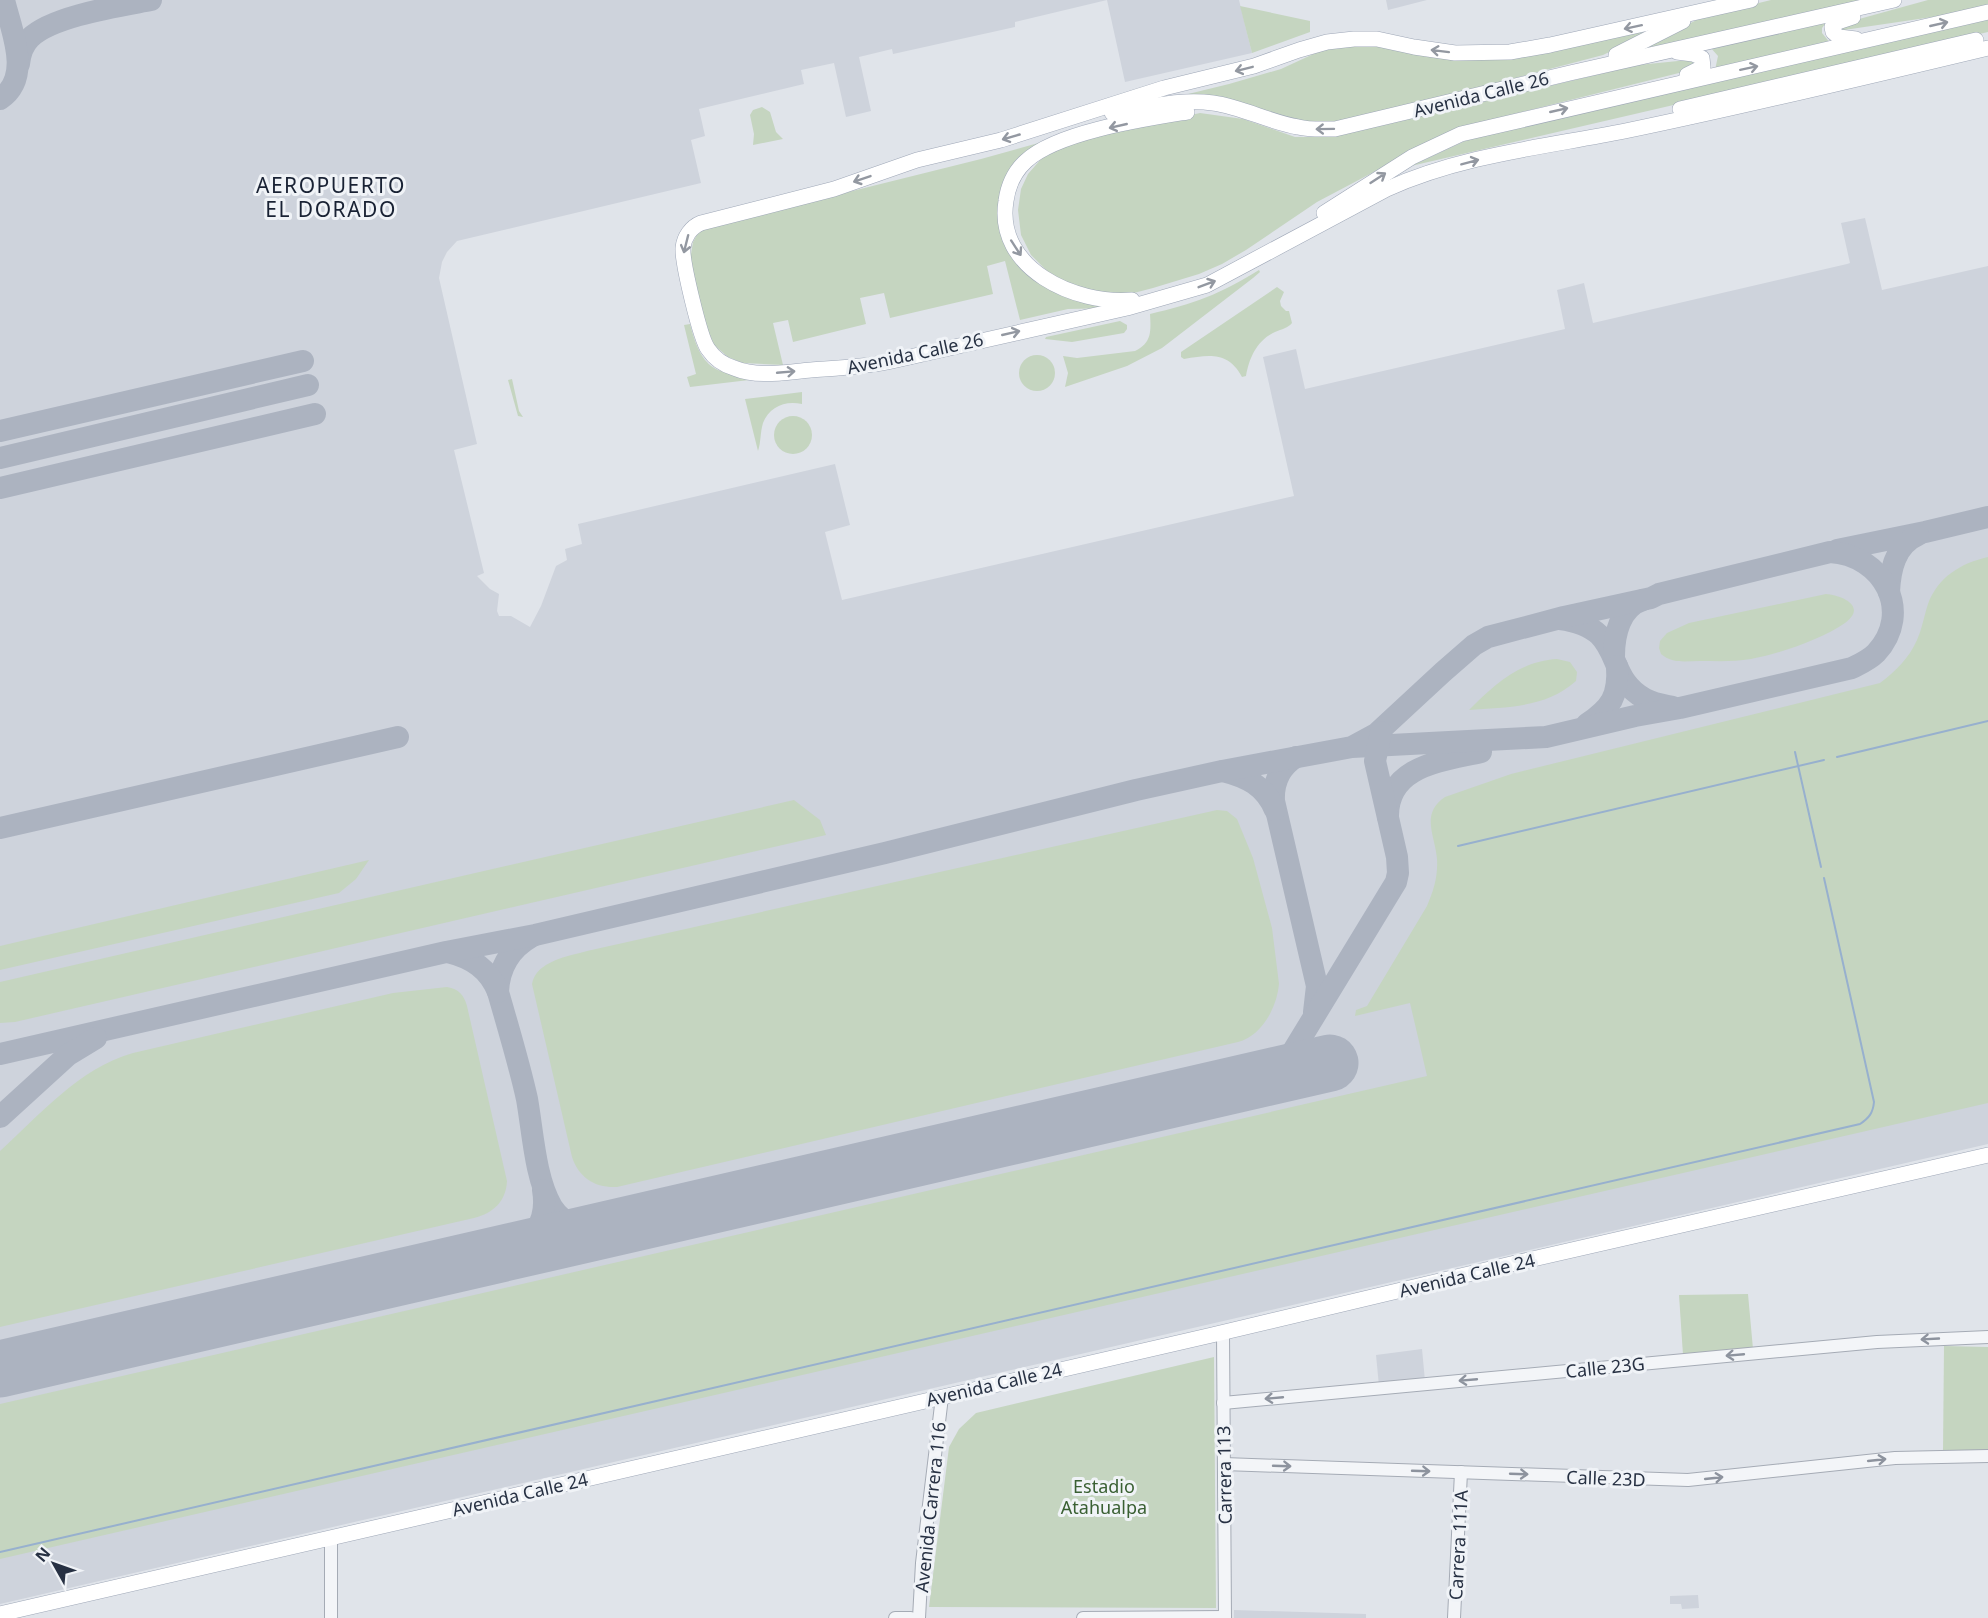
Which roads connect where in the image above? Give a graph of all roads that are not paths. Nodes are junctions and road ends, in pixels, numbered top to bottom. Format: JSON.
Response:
{"nodes":[{"id":1,"x":1751,"y":0,"type":"edge"},
{"id":2,"x":1894,"y":0,"type":"edge"},
{"id":3,"x":1904,"y":0,"type":"edge"},
{"id":4,"x":1702,"y":12,"type":"junction"},
{"id":5,"x":1988,"y":12,"type":"edge"},
{"id":6,"x":1988,"y":38,"type":"edge"},
{"id":7,"x":1875,"y":39,"type":"junction"},
{"id":8,"x":1988,"y":48,"type":"edge"},
{"id":9,"x":1662,"y":52,"type":"junction"},
{"id":10,"x":1570,"y":73,"type":"junction"},
{"id":11,"x":1644,"y":90,"type":"junction"},
{"id":12,"x":1238,"y":109,"type":"junction"},
{"id":13,"x":1067,"y":120,"type":"junction"},
{"id":14,"x":1547,"y":144,"type":"junction"},
{"id":15,"x":1241,"y":267,"type":"junction"},
{"id":16,"x":1170,"y":296,"type":"junction"},
{"id":17,"x":1988,"y":1155,"type":"edge"},
{"id":18,"x":1223,"y":1333,"type":"junction"},
{"id":19,"x":1988,"y":1337,"type":"edge"},
{"id":20,"x":942,"y":1396,"type":"junction"},
{"id":21,"x":1223,"y":1403,"type":"junction"},
{"id":22,"x":1988,"y":1456,"type":"edge"},
{"id":23,"x":1224,"y":1464,"type":"junction"},
{"id":24,"x":1461,"y":1472,"type":"junction"},
{"id":25,"x":332,"y":1538,"type":"junction"},
{"id":26,"x":0,"y":1614,"type":"edge"},
{"id":27,"x":1225,"y":1617,"type":"edge"},
{"id":28,"x":331,"y":1618,"type":"edge"},
{"id":29,"x":895,"y":1618,"type":"edge"},
{"id":30,"x":911,"y":1618,"type":"edge"},
{"id":31,"x":919,"y":1618,"type":"edge"},
{"id":32,"x":1083,"y":1618,"type":"edge"},
{"id":33,"x":1454,"y":1618,"type":"edge"}],
"edges":[{"from":1,"to":4,"type":"main road","name":"Avenida Calle 26"},
{"from":2,"to":9,"type":"main road","name":"Avenida Calle 26"},
{"from":3,"to":7,"type":"main road"},
{"from":4,"to":10,"type":"main road"},
{"from":4,"to":13,"type":"main road","name":"Avenida Calle 26","one_way":true},
{"from":7,"to":5,"type":"main road","name":"Avenida Calle 26","one_way":true},
{"from":6,"to":14,"type":"main road","name":"Avenida Calle 26"},
{"from":11,"to":7,"type":"main road","name":"Avenida Calle 26","one_way":true},
{"from":8,"to":14,"type":"main road","name":"Avenida Calle 26"},
{"from":9,"to":10,"type":"main road","name":"Avenida Calle 26"},
{"from":9,"to":11,"type":"main road"},
{"from":10,"to":12,"type":"main road","name":"Avenida Calle 26","one_way":true},
{"from":15,"to":11,"type":"main road","name":"Avenida Calle 26","one_way":true},
{"from":12,"to":13,"type":"main road","name":"Avenida Calle 26"},
{"from":12,"to":16,"type":"main road","one_way":true},
{"from":13,"to":16,"type":"main road","name":"Avenida Calle 26","one_way":true},
{"from":15,"to":14,"type":"main road","name":"Avenida Calle 26","one_way":true},
{"from":16,"to":15,"type":"main road","name":"Avenida Calle 26","one_way":true},
{"from":17,"to":18,"type":"main road","name":"Avenida Calle 24"},
{"from":18,"to":20,"type":"main road","name":"Avenida Calle 24"},
{"from":18,"to":21,"type":"street","name":"Carrera 113"},
{"from":19,"to":21,"type":"street","name":"Calle 23G","one_way":true},
{"from":20,"to":25,"type":"main road","name":"Avenida Calle 24"},
{"from":20,"to":31,"type":"street","name":"Avenida Carrera 116"},
{"from":21,"to":23,"type":"street","name":"Carrera 113"},
{"from":24,"to":22,"type":"street","name":"Calle 23D","one_way":true},
{"from":23,"to":24,"type":"street","name":"Calle 23D","one_way":true},
{"from":23,"to":27,"type":"street","name":"Carrera 113"},
{"from":24,"to":33,"type":"street","name":"Carrera 111A"},
{"from":25,"to":26,"type":"main road","name":"Avenida Calle 24"},
{"from":25,"to":28,"type":"street"},
{"from":27,"to":32,"type":"street"},
{"from":29,"to":30,"type":"street"}]}
